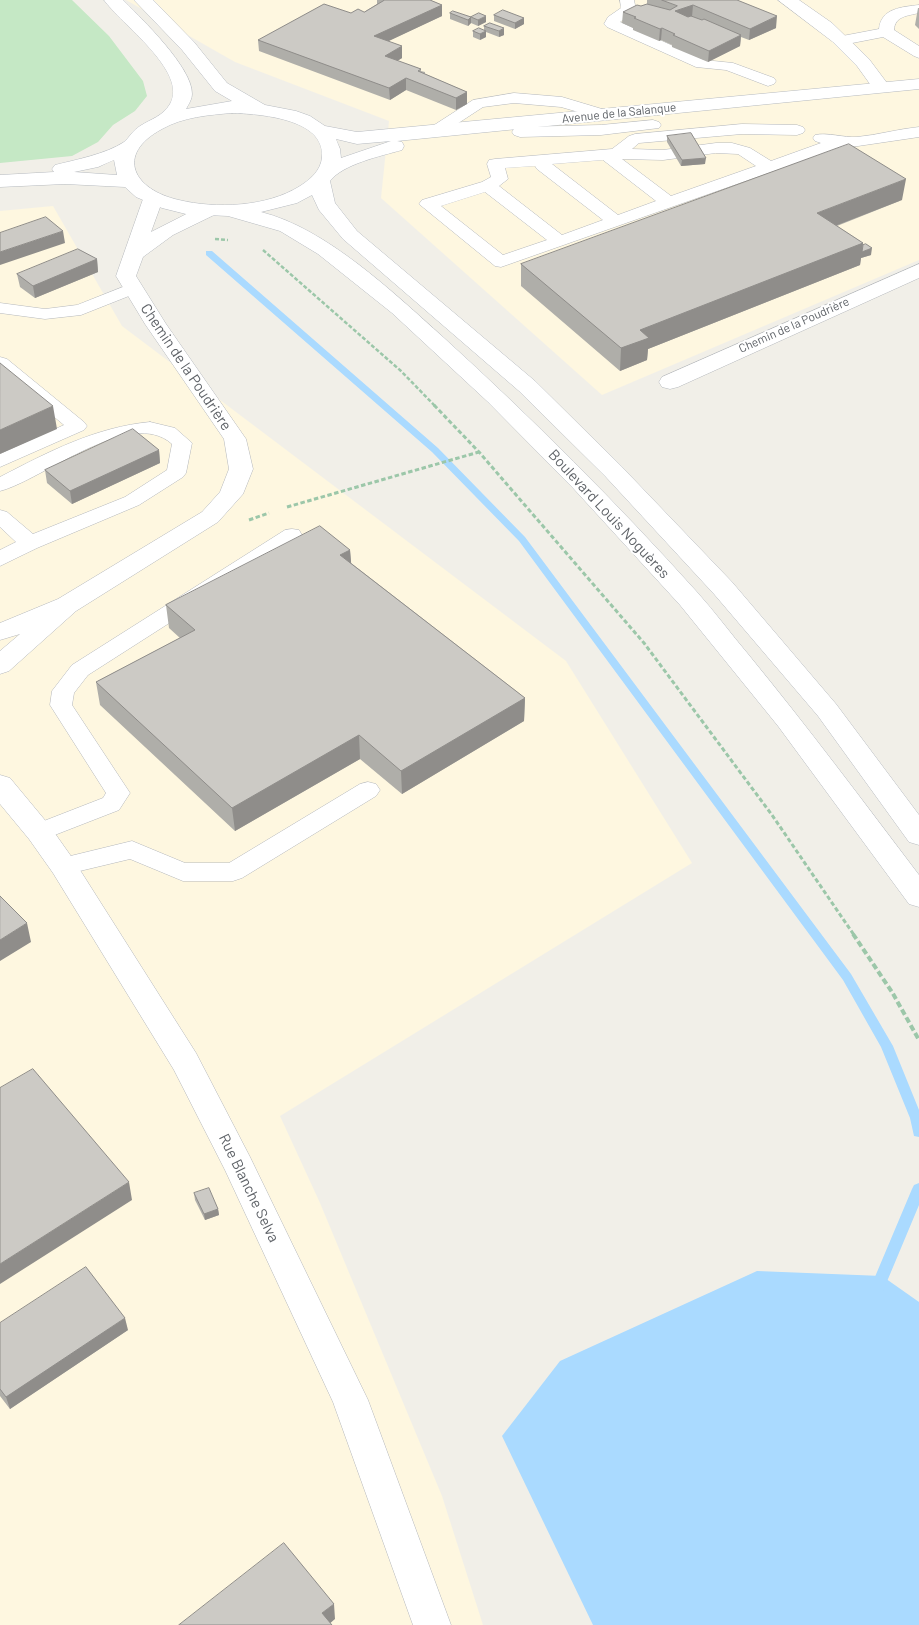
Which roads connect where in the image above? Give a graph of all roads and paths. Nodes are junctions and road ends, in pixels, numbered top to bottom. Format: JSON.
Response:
{"nodes":[{"id":1,"x":113,"y":0,"type":"edge"},
{"id":2,"x":144,"y":0,"type":"edge"},
{"id":3,"x":627,"y":0,"type":"edge"},
{"id":4,"x":787,"y":0,"type":"edge"},
{"id":5,"x":919,"y":9,"type":"edge"},
{"id":6,"x":886,"y":32,"type":"junction"},
{"id":7,"x":842,"y":40,"type":"junction"},
{"id":8,"x":919,"y":53,"type":"edge"},
{"id":9,"x":768,"y":81,"type":"dead end"},
{"id":10,"x":919,"y":84,"type":"edge"},
{"id":11,"x":881,"y":87,"type":"junction"},
{"id":12,"x":919,"y":92,"type":"edge"},
{"id":13,"x":265,"y":109,"type":"junction"},
{"id":14,"x":606,"y":115,"type":"junction"},
{"id":15,"x":167,"y":119,"type":"junction"},
{"id":16,"x":319,"y":130,"type":"junction"},
{"id":17,"x":797,"y":130,"type":"junction"},
{"id":18,"x":434,"y":132,"type":"junction"},
{"id":19,"x":520,"y":132,"type":"junction"},
{"id":20,"x":919,"y":132,"type":"edge"},
{"id":21,"x":836,"y":142,"type":"junction"},
{"id":22,"x":129,"y":146,"type":"junction"},
{"id":23,"x":610,"y":154,"type":"junction"},
{"id":24,"x":540,"y":160,"type":"junction"},
{"id":25,"x":768,"y":166,"type":"junction"},
{"id":26,"x":324,"y":175,"type":"junction"},
{"id":27,"x":22,"y":178,"type":"junction"},
{"id":28,"x":0,"y":181,"type":"edge"},
{"id":29,"x":130,"y":182,"type":"junction"},
{"id":30,"x":488,"y":186,"type":"junction"},
{"id":31,"x":154,"y":199,"type":"junction"},
{"id":32,"x":667,"y":202,"type":"junction"},
{"id":33,"x":207,"y":211,"type":"junction"},
{"id":34,"x":230,"y":211,"type":"junction"},
{"id":35,"x":614,"y":221,"type":"junction"},
{"id":36,"x":559,"y":241,"type":"junction"},
{"id":37,"x":262,"y":249,"type":"dead end"},
{"id":38,"x":134,"y":254,"type":"junction"},
{"id":39,"x":919,"y":270,"type":"edge"},
{"id":40,"x":133,"y":288,"type":"junction"},
{"id":41,"x":0,"y":308,"type":"edge"},
{"id":42,"x":0,"y":363,"type":"edge"},
{"id":43,"x":670,"y":382,"type":"dead end"},
{"id":44,"x":479,"y":452,"type":"junction"},
{"id":45,"x":0,"y":461,"type":"edge"},
{"id":46,"x":419,"y":470,"type":"dead end"},
{"id":47,"x":0,"y":485,"type":"edge"},
{"id":48,"x":0,"y":516,"type":"edge"},
{"id":49,"x":292,"y":535,"type":"dead end"},
{"id":50,"x":30,"y":543,"type":"junction"},
{"id":51,"x":0,"y":559,"type":"edge"},
{"id":52,"x":67,"y":605,"type":"junction"},
{"id":53,"x":0,"y":632,"type":"edge"},
{"id":54,"x":0,"y":665,"type":"edge"},
{"id":55,"x":0,"y":785,"type":"edge"},
{"id":56,"x":368,"y":790,"type":"dead end"},
{"id":57,"x":40,"y":832,"type":"junction"},
{"id":58,"x":919,"y":835,"type":"edge"},
{"id":59,"x":64,"y":866,"type":"junction"},
{"id":60,"x":919,"y":896,"type":"edge"},
{"id":61,"x":919,"y":1040,"type":"edge"},
{"id":62,"x":432,"y":1625,"type":"edge"}],
"edges":[{"from":1,"to":15,"type":"main road"},
{"from":2,"to":13,"type":"main road"},
{"from":3,"to":9,"type":"lane"},
{"from":4,"to":7,"type":"main road"},
{"from":5,"to":6,"type":"lane"},
{"from":6,"to":7,"type":"lane"},
{"from":6,"to":8,"type":"lane"},
{"from":7,"to":11,"type":"main road"},
{"from":10,"to":11,"type":"main road","name":"Avenue de la Salanque"},
{"from":11,"to":14,"type":"main road","name":"Avenue de la Salanque"},
{"from":12,"to":19,"type":"main road","name":"Avenue de la Salanque"},
{"from":13,"to":15,"type":"main road"},
{"from":13,"to":16,"type":"main road","name":"Avenue de la Salanque"},
{"from":14,"to":18,"type":"main road","name":"Avenue de la Salanque"},
{"from":14,"to":18,"type":"lane"},
{"from":15,"to":22,"type":"main road"},
{"from":16,"to":18,"type":"main road","name":"Avenue de la Salanque"},
{"from":16,"to":26,"type":"main road","name":"Boulevard Louis Noguères"},
{"from":17,"to":19,"type":"lane"},
{"from":17,"to":21,"type":"lane"},
{"from":17,"to":23,"type":"lane"},
{"from":19,"to":26,"type":"main road","name":"Avenue de la Salanque"},
{"from":20,"to":21,"type":"lane"},
{"from":21,"to":25,"type":"lane"},
{"from":22,"to":27,"type":"main road"},
{"from":22,"to":29,"type":"main road"},
{"from":23,"to":24,"type":"lane"},
{"from":23,"to":25,"type":"lane"},
{"from":23,"to":32,"type":"lane"},
{"from":24,"to":30,"type":"lane"},
{"from":24,"to":35,"type":"lane"},
{"from":25,"to":32,"type":"lane"},
{"from":26,"to":34,"type":"main road","name":"Avenue de la Salanque"},
{"from":26,"to":58,"type":"main road","name":"Boulevard Louis Noguères"},
{"from":27,"to":28,"type":"main road"},
{"from":27,"to":29,"type":"main road"},
{"from":29,"to":31,"type":"main road"},
{"from":30,"to":36,"type":"lane"},
{"from":30,"to":36,"type":"lane"},
{"from":31,"to":33,"type":"main road"},
{"from":31,"to":38,"type":"main road","name":"Chemin de la Poudrière"},
{"from":32,"to":35,"type":"lane"},
{"from":33,"to":34,"type":"main road"},
{"from":33,"to":38,"type":"main road"},
{"from":34,"to":60,"type":"main road","name":"Boulevard Louis Noguères"},
{"from":35,"to":36,"type":"lane"},
{"from":37,"to":44,"type":"path"},
{"from":38,"to":40,"type":"main road","name":"Chemin de la Poudrière"},
{"from":39,"to":43,"type":"main road","name":"Chemin de la Poudrière"},
{"from":40,"to":41,"type":"lane"},
{"from":40,"to":52,"type":"main road","name":"Chemin de la Poudrière"},
{"from":42,"to":45,"type":"lane"},
{"from":44,"to":46,"type":"path"},
{"from":44,"to":61,"type":"path"},
{"from":47,"to":50,"type":"lane"},
{"from":48,"to":50,"type":"lane"},
{"from":49,"to":57,"type":"lane"},
{"from":50,"to":51,"type":"lane"},
{"from":52,"to":53,"type":"main road","name":"Chemin de la Poudrière"},
{"from":52,"to":54,"type":"main road","name":"Chemin de la Poudrière"},
{"from":55,"to":57,"type":"main road","name":"Rue Blanche Selva"},
{"from":56,"to":59,"type":"lane"},
{"from":57,"to":59,"type":"main road","name":"Rue Blanche Selva"},
{"from":59,"to":62,"type":"main road","name":"Rue Blanche Selva"}]}
